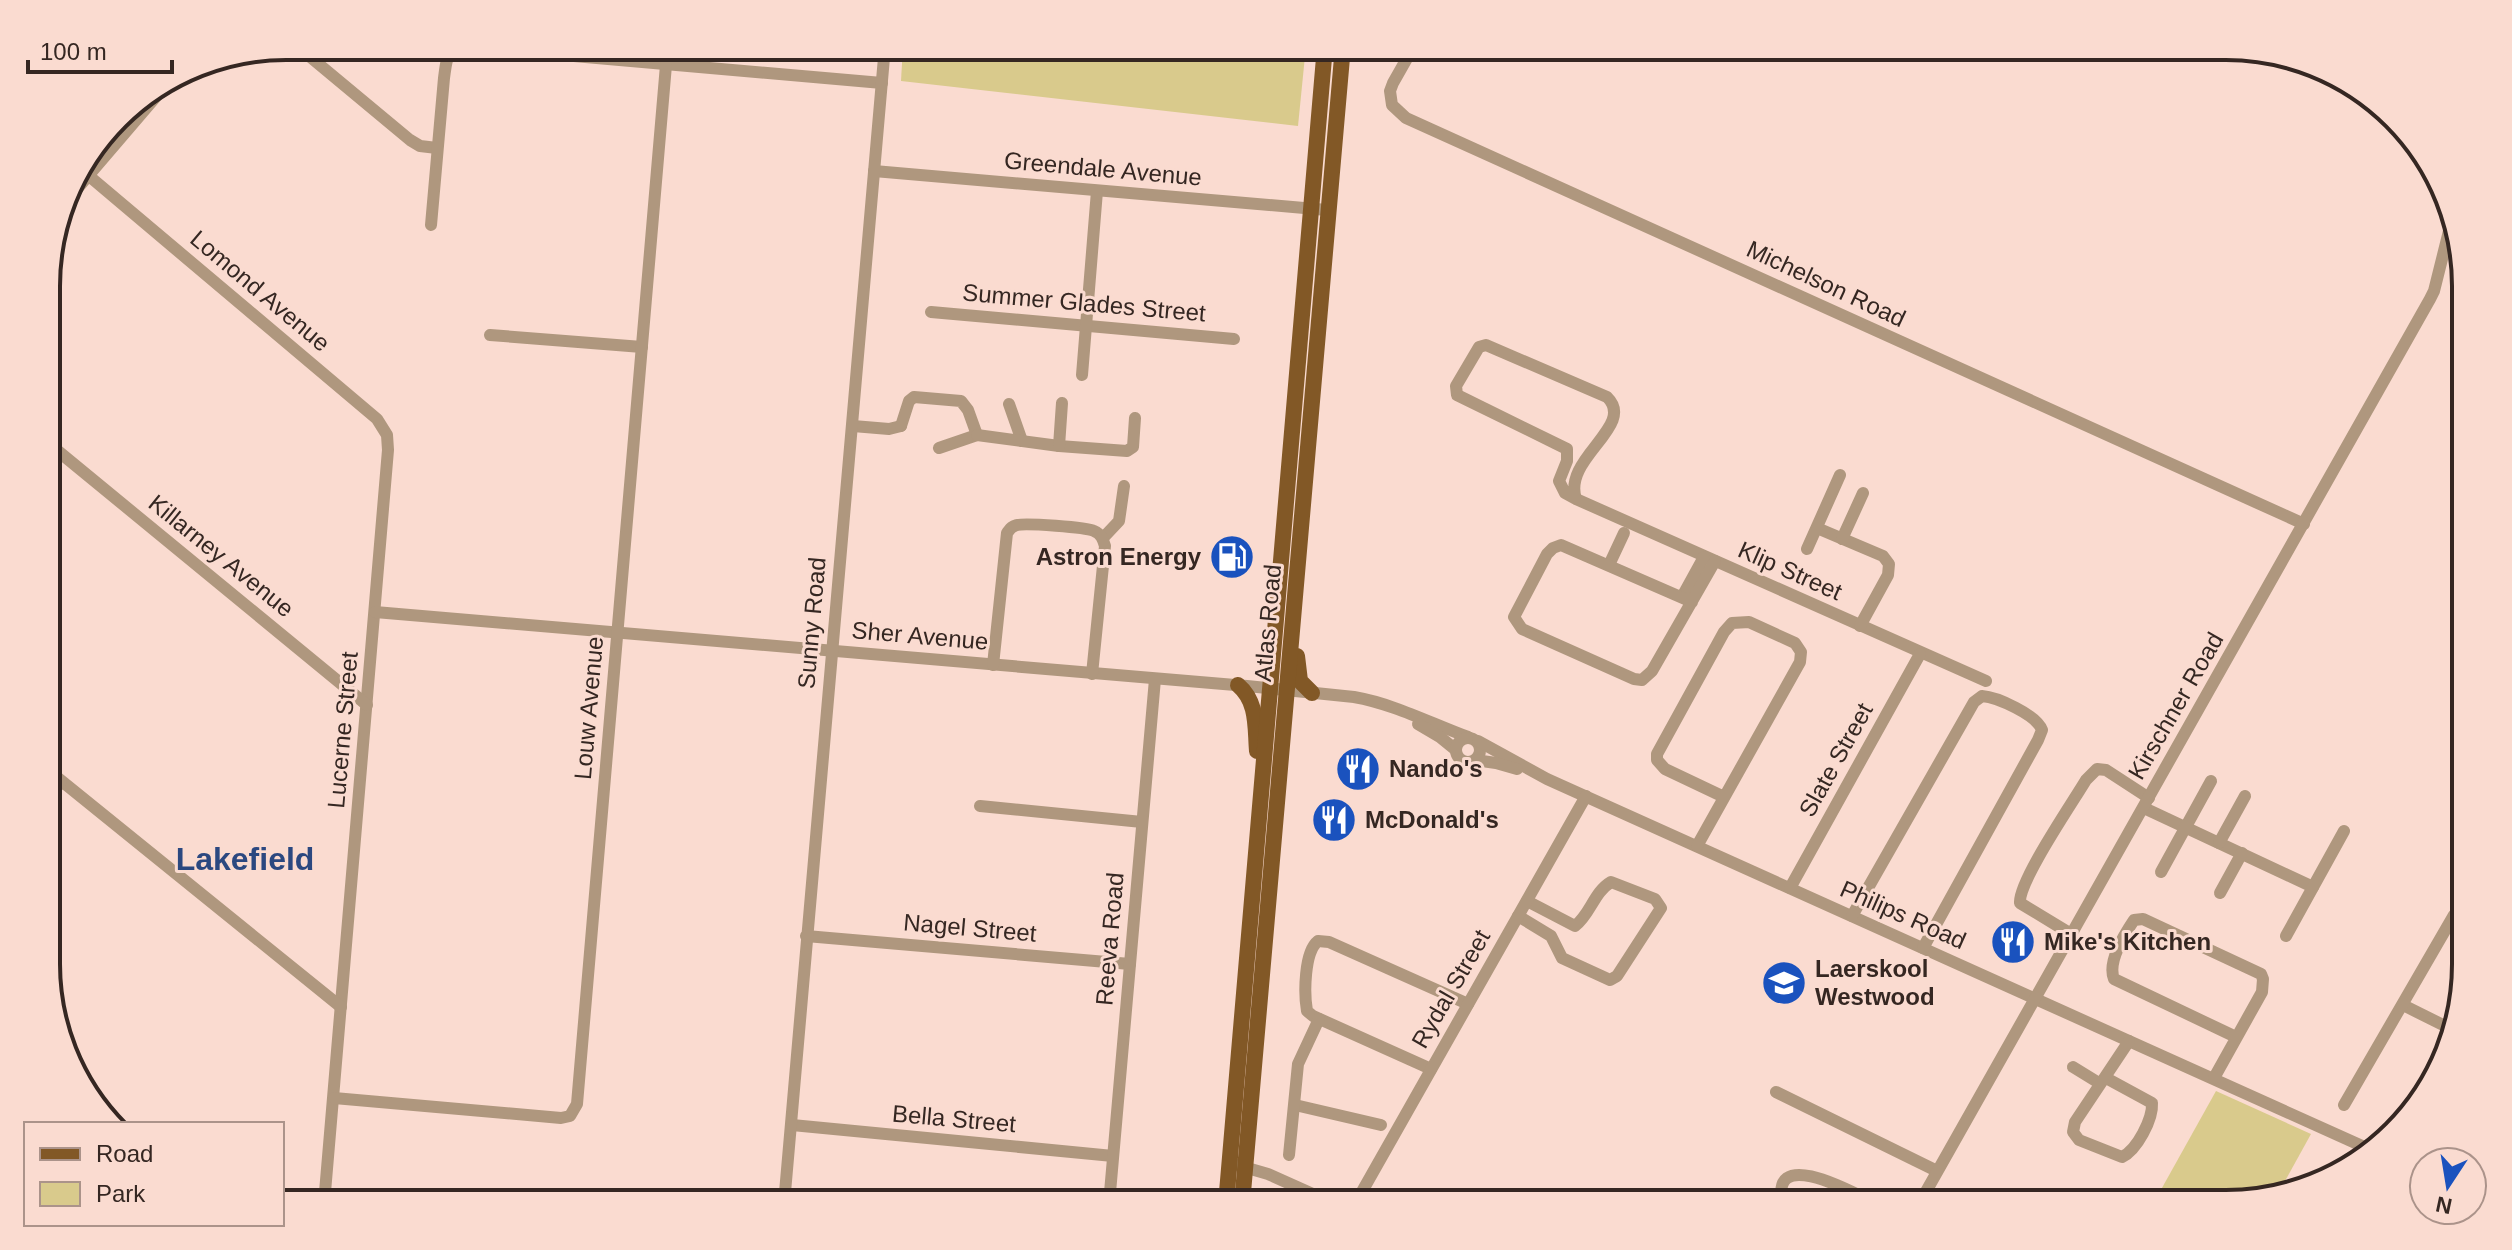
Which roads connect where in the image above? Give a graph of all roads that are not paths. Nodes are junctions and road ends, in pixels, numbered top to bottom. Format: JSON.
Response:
{"nodes":[{"id":1,"x":314,"y":60,"type":"edge"},
{"id":2,"x":447,"y":60,"type":"edge"},
{"id":3,"x":626,"y":60,"type":"edge"},
{"id":4,"x":884,"y":60,"type":"edge"},
{"id":5,"x":1324,"y":60,"type":"edge"},
{"id":6,"x":1341,"y":60,"type":"edge"},
{"id":7,"x":1407,"y":60,"type":"edge"},
{"id":8,"x":666,"y":65,"type":"junction"},
{"id":9,"x":882,"y":83,"type":"junction"},
{"id":10,"x":437,"y":148,"type":"junction"},
{"id":11,"x":91,"y":171,"type":"edge"},
{"id":12,"x":874,"y":171,"type":"junction"},
{"id":13,"x":89,"y":176,"type":"joint"},
{"id":14,"x":1097,"y":191,"type":"junction"},
{"id":15,"x":433,"y":202,"type":"junction"},
{"id":16,"x":449,"y":204,"type":"dead end"},
{"id":17,"x":1319,"y":210,"type":"junction"},
{"id":18,"x":431,"y":225,"type":"dead end"},
{"id":19,"x":2447,"y":241,"type":"edge"},
{"id":20,"x":931,"y":312,"type":"dead end"},
{"id":21,"x":1086,"y":326,"type":"junction"},
{"id":22,"x":490,"y":335,"type":"dead end"},
{"id":23,"x":1234,"y":339,"type":"dead end"},
{"id":24,"x":642,"y":347,"type":"junction"},
{"id":25,"x":1082,"y":375,"type":"dead end"},
{"id":26,"x":1062,"y":403,"type":"dead end"},
{"id":27,"x":1009,"y":404,"type":"dead end"},
{"id":28,"x":1135,"y":418,"type":"dead end"},
{"id":29,"x":853,"y":422,"type":"junction"},
{"id":30,"x":977,"y":435,"type":"junction"},
{"id":31,"x":1022,"y":441,"type":"junction"},
{"id":32,"x":1059,"y":446,"type":"junction"},
{"id":33,"x":939,"y":448,"type":"dead end"},
{"id":34,"x":388,"y":450,"type":"joint"},
{"id":35,"x":60,"y":453,"type":"edge"},
{"id":36,"x":1840,"y":475,"type":"dead end"},
{"id":37,"x":1124,"y":486,"type":"dead end"},
{"id":38,"x":1863,"y":493,"type":"dead end"},
{"id":39,"x":1576,"y":499,"type":"junction"},
{"id":40,"x":2304,"y":524,"type":"junction"},
{"id":41,"x":1817,"y":528,"type":"junction"},
{"id":42,"x":1624,"y":533,"type":"dead end"},
{"id":43,"x":1103,"y":538,"type":"junction"},
{"id":44,"x":1842,"y":539,"type":"junction"},
{"id":45,"x":1807,"y":549,"type":"dead end"},
{"id":46,"x":1710,"y":559,"type":"junction"},
{"id":47,"x":1609,"y":565,"type":"junction"},
{"id":48,"x":1687,"y":600,"type":"junction"},
{"id":49,"x":1293,"y":611,"type":"junction"},
{"id":50,"x":375,"y":612,"type":"junction"},
{"id":51,"x":1860,"y":626,"type":"junction"},
{"id":52,"x":618,"y":634,"type":"junction"},
{"id":53,"x":832,"y":651,"type":"junction"},
{"id":54,"x":1920,"y":654,"type":"junction"},
{"id":55,"x":993,"y":665,"type":"junction"},
{"id":56,"x":1092,"y":674,"type":"junction"},
{"id":57,"x":1155,"y":679,"type":"junction"},
{"id":58,"x":1986,"y":681,"type":"dead end"},
{"id":59,"x":1238,"y":685,"type":"junction"},
{"id":60,"x":1278,"y":689,"type":"junction"},
{"id":61,"x":1312,"y":693,"type":"junction"},
{"id":62,"x":367,"y":705,"type":"junction"},
{"id":63,"x":1399,"y":711,"type":"junction"},
{"id":64,"x":1473,"y":739,"type":"junction"},
{"id":65,"x":1456,"y":750,"type":"junction"},
{"id":66,"x":1475,"y":760,"type":"junction"},
{"id":67,"x":1547,"y":779,"type":"junction"},
{"id":68,"x":2211,"y":781,"type":"dead end"},
{"id":69,"x":61,"y":782,"type":"edge"},
{"id":70,"x":1586,"y":796,"type":"junction"},
{"id":71,"x":2245,"y":796,"type":"dead end"},
{"id":72,"x":1724,"y":797,"type":"junction"},
{"id":73,"x":1262,"y":801,"type":"junction"},
{"id":74,"x":2146,"y":803,"type":"junction"},
{"id":75,"x":980,"y":806,"type":"dead end"},
{"id":76,"x":1142,"y":822,"type":"junction"},
{"id":77,"x":2185,"y":827,"type":"junction"},
{"id":78,"x":2344,"y":831,"type":"dead end"},
{"id":79,"x":2219,"y":843,"type":"junction"},
{"id":80,"x":1697,"y":846,"type":"junction"},
{"id":81,"x":2242,"y":853,"type":"junction"},
{"id":82,"x":2161,"y":872,"type":"dead end"},
{"id":83,"x":2313,"y":887,"type":"junction"},
{"id":84,"x":1790,"y":888,"type":"junction"},
{"id":85,"x":2220,"y":893,"type":"dead end"},
{"id":86,"x":1527,"y":901,"type":"junction"},
{"id":87,"x":1518,"y":916,"type":"junction"},
{"id":88,"x":1852,"y":916,"type":"junction"},
{"id":89,"x":2452,"y":919,"type":"edge"},
{"id":90,"x":2071,"y":934,"type":"junction"},
{"id":91,"x":806,"y":936,"type":"junction"},
{"id":92,"x":2286,"y":936,"type":"dead end"},
{"id":93,"x":1923,"y":948,"type":"junction"},
{"id":94,"x":1130,"y":964,"type":"junction"},
{"id":95,"x":2035,"y":998,"type":"junction"},
{"id":96,"x":1468,"y":1004,"type":"junction"},
{"id":97,"x":2403,"y":1005,"type":"junction"},
{"id":98,"x":341,"y":1007,"type":"junction"},
{"id":99,"x":1319,"y":1019,"type":"junction"},
{"id":100,"x":2443,"y":1025,"type":"edge"},
{"id":101,"x":2236,"y":1037,"type":"junction"},
{"id":102,"x":2129,"y":1041,"type":"junction"},
{"id":103,"x":2073,"y":1067,"type":"dead end"},
{"id":104,"x":1431,"y":1069,"type":"junction"},
{"id":105,"x":2214,"y":1078,"type":"junction"},
{"id":106,"x":2103,"y":1081,"type":"junction"},
{"id":107,"x":1776,"y":1092,"type":"dead end"},
{"id":108,"x":334,"y":1098,"type":"junction"},
{"id":109,"x":1295,"y":1105,"type":"junction"},
{"id":110,"x":2344,"y":1105,"type":"dead end"},
{"id":111,"x":792,"y":1125,"type":"junction"},
{"id":112,"x":1381,"y":1125,"type":"dead end"},
{"id":113,"x":2361,"y":1145,"type":"edge"},
{"id":114,"x":1289,"y":1155,"type":"dead end"},
{"id":115,"x":1113,"y":1156,"type":"junction"},
{"id":116,"x":1238,"y":1165,"type":"junction"},
{"id":117,"x":1937,"y":1171,"type":"junction"},
{"id":118,"x":325,"y":1190,"type":"edge"},
{"id":119,"x":785,"y":1190,"type":"edge"},
{"id":120,"x":1110,"y":1190,"type":"edge"},
{"id":121,"x":1230,"y":1190,"type":"edge"},
{"id":122,"x":1241,"y":1190,"type":"edge"},
{"id":123,"x":1300,"y":1190,"type":"edge"},
{"id":124,"x":1363,"y":1190,"type":"edge"},
{"id":125,"x":1783,"y":1190,"type":"edge"},
{"id":126,"x":1838,"y":1190,"type":"edge"},
{"id":127,"x":1927,"y":1190,"type":"edge"}],
"edges":[{"from":1,"to":10,"type":"street"},
{"from":2,"to":10,"type":"street"},
{"from":3,"to":8,"type":"street"},
{"from":4,"to":9,"type":"street","name":"Sunny Road"},
{"from":5,"to":17,"type":"main road","name":"Atlas Road"},
{"from":6,"to":17,"type":"main road","name":"Atlas Road"},
{"from":7,"to":40,"type":"street","name":"Michelson Road"},
{"from":8,"to":9,"type":"street"},
{"from":8,"to":24,"type":"street","name":"Louw Avenue"},
{"from":9,"to":12,"type":"street","name":"Sunny Road"},
{"from":10,"to":15,"type":"street"},
{"from":11,"to":13,"type":"street"},
{"from":12,"to":14,"type":"street","name":"Greendale Avenue"},
{"from":12,"to":29,"type":"street","name":"Sunny Road"},
{"from":13,"to":34,"type":"street","name":"Lomond Avenue"},
{"from":14,"to":17,"type":"street","name":"Greendale Avenue"},
{"from":14,"to":21,"type":"street"},
{"from":15,"to":16,"type":"street"},
{"from":15,"to":18,"type":"street"},
{"from":17,"to":49,"type":"main road","name":"Atlas Road"},
{"from":17,"to":60,"type":"main road","name":"Atlas Road"},
{"from":19,"to":40,"type":"street","name":"Kirschner Road"},
{"from":20,"to":21,"type":"street","name":"Summer Glades Street"},
{"from":21,"to":23,"type":"street","name":"Summer Glades Street"},
{"from":21,"to":25,"type":"street"},
{"from":22,"to":24,"type":"street"},
{"from":24,"to":52,"type":"street","name":"Louw Avenue"},
{"from":26,"to":32,"type":"street"},
{"from":27,"to":31,"type":"street"},
{"from":28,"to":32,"type":"street"},
{"from":29,"to":30,"type":"street"},
{"from":29,"to":53,"type":"street","name":"Sunny Road"},
{"from":30,"to":31,"type":"street"},
{"from":30,"to":33,"type":"street"},
{"from":31,"to":32,"type":"street"},
{"from":34,"to":50,"type":"street","name":"Lucerne Street"},
{"from":35,"to":62,"type":"street","name":"Killarney Avenue"},
{"from":36,"to":41,"type":"street"},
{"from":37,"to":43,"type":"street"},
{"from":38,"to":44,"type":"street"},
{"from":39,"to":39,"type":"street"},
{"from":39,"to":46,"type":"street","name":"Klip Street"},
{"from":40,"to":74,"type":"street","name":"Kirschner Road"},
{"from":41,"to":44,"type":"street"},
{"from":41,"to":45,"type":"street"},
{"from":42,"to":47,"type":"street"},
{"from":43,"to":55,"type":"street"},
{"from":43,"to":56,"type":"street"},
{"from":44,"to":51,"type":"street"},
{"from":46,"to":48,"type":"street"},
{"from":46,"to":51,"type":"street","name":"Klip Street"},
{"from":47,"to":48,"type":"street"},
{"from":47,"to":48,"type":"street"},
{"from":49,"to":60,"type":"main road","name":"Atlas Road"},
{"from":49,"to":61,"type":"main road"},
{"from":50,"to":52,"type":"street","name":"Sher Avenue"},
{"from":50,"to":62,"type":"street","name":"Lucerne Street"},
{"from":51,"to":54,"type":"street","name":"Klip Street"},
{"from":52,"to":53,"type":"street","name":"Sher Avenue"},
{"from":52,"to":108,"type":"street","name":"Louw Avenue"},
{"from":53,"to":55,"type":"street","name":"Sher Avenue"},
{"from":53,"to":91,"type":"street","name":"Sunny Road"},
{"from":54,"to":58,"type":"street","name":"Klip Street"},
{"from":54,"to":84,"type":"street","name":"Slate Street"},
{"from":55,"to":56,"type":"street","name":"Sher Avenue"},
{"from":56,"to":57,"type":"street","name":"Sher Avenue"},
{"from":57,"to":59,"type":"street","name":"Sher Avenue"},
{"from":57,"to":76,"type":"street","name":"Reeva Road"},
{"from":59,"to":60,"type":"street","name":"Sher Avenue"},
{"from":59,"to":73,"type":"main road"},
{"from":60,"to":61,"type":"street","name":"Philips Road"},
{"from":60,"to":73,"type":"main road","name":"Atlas Road"},
{"from":60,"to":116,"type":"main road","name":"Atlas Road"},
{"from":61,"to":63,"type":"street","name":"Philips Road"},
{"from":62,"to":98,"type":"street","name":"Lucerne Street"},
{"from":63,"to":64,"type":"street","name":"Philips Road"},
{"from":63,"to":65,"type":"street","name":"Philips Road"},
{"from":64,"to":65,"type":"street"},
{"from":64,"to":66,"type":"street"},
{"from":64,"to":67,"type":"street","name":"Philips Road"},
{"from":65,"to":66,"type":"street"},
{"from":66,"to":67,"type":"street","name":"Philips Road"},
{"from":67,"to":70,"type":"street","name":"Philips Road"},
{"from":68,"to":77,"type":"street"},
{"from":69,"to":98,"type":"street"},
{"from":70,"to":80,"type":"street","name":"Philips Road"},
{"from":70,"to":86,"type":"street","name":"Rydal Street"},
{"from":71,"to":79,"type":"street"},
{"from":72,"to":72,"type":"street"},
{"from":72,"to":80,"type":"street"},
{"from":73,"to":116,"type":"main road","name":"Atlas Road"},
{"from":74,"to":77,"type":"street"},
{"from":74,"to":90,"type":"street","name":"Kirschner Road"},
{"from":74,"to":90,"type":"street"},
{"from":75,"to":76,"type":"street"},
{"from":76,"to":94,"type":"street","name":"Reeva Road"},
{"from":77,"to":79,"type":"street"},
{"from":77,"to":82,"type":"street"},
{"from":78,"to":83,"type":"street"},
{"from":79,"to":81,"type":"street"},
{"from":80,"to":84,"type":"street","name":"Philips Road"},
{"from":81,"to":83,"type":"street"},
{"from":81,"to":85,"type":"street"},
{"from":83,"to":92,"type":"street"},
{"from":84,"to":88,"type":"street","name":"Philips Road"},
{"from":86,"to":87,"type":"street","name":"Rydal Street"},
{"from":86,"to":87,"type":"street"},
{"from":87,"to":96,"type":"street","name":"Rydal Street"},
{"from":88,"to":93,"type":"street","name":"Philips Road"},
{"from":88,"to":93,"type":"street"},
{"from":89,"to":97,"type":"street"},
{"from":90,"to":95,"type":"street","name":"Kirschner Road"},
{"from":91,"to":94,"type":"street","name":"Nagel Street"},
{"from":91,"to":111,"type":"street","name":"Sunny Road"},
{"from":93,"to":95,"type":"street","name":"Philips Road"},
{"from":94,"to":115,"type":"street","name":"Reeva Road"},
{"from":95,"to":102,"type":"street","name":"Philips Road"},
{"from":95,"to":117,"type":"street","name":"Kirschner Road"},
{"from":96,"to":99,"type":"street"},
{"from":96,"to":104,"type":"street","name":"Rydal Street"},
{"from":97,"to":100,"type":"street"},
{"from":97,"to":110,"type":"street"},
{"from":98,"to":108,"type":"street","name":"Lucerne Street"},
{"from":99,"to":104,"type":"street"},
{"from":99,"to":109,"type":"street"},
{"from":101,"to":101,"type":"street"},
{"from":101,"to":105,"type":"street"},
{"from":102,"to":105,"type":"street","name":"Philips Road"},
{"from":102,"to":106,"type":"street"},
{"from":103,"to":106,"type":"street"},
{"from":104,"to":124,"type":"street","name":"Rydal Street"},
{"from":105,"to":113,"type":"street","name":"Philips Road"},
{"from":106,"to":106,"type":"street"},
{"from":107,"to":117,"type":"street"},
{"from":108,"to":118,"type":"street","name":"Lucerne Street"},
{"from":109,"to":112,"type":"street"},
{"from":109,"to":114,"type":"street"},
{"from":111,"to":115,"type":"street","name":"Bella Street"},
{"from":111,"to":119,"type":"street","name":"Sunny Road"},
{"from":115,"to":120,"type":"street","name":"Reeva Road"},
{"from":116,"to":121,"type":"main road","name":"Atlas Road"},
{"from":116,"to":122,"type":"main road","name":"Atlas Road"},
{"from":116,"to":123,"type":"street"},
{"from":117,"to":127,"type":"street","name":"Kirschner Road"},
{"from":125,"to":126,"type":"street"}]}
